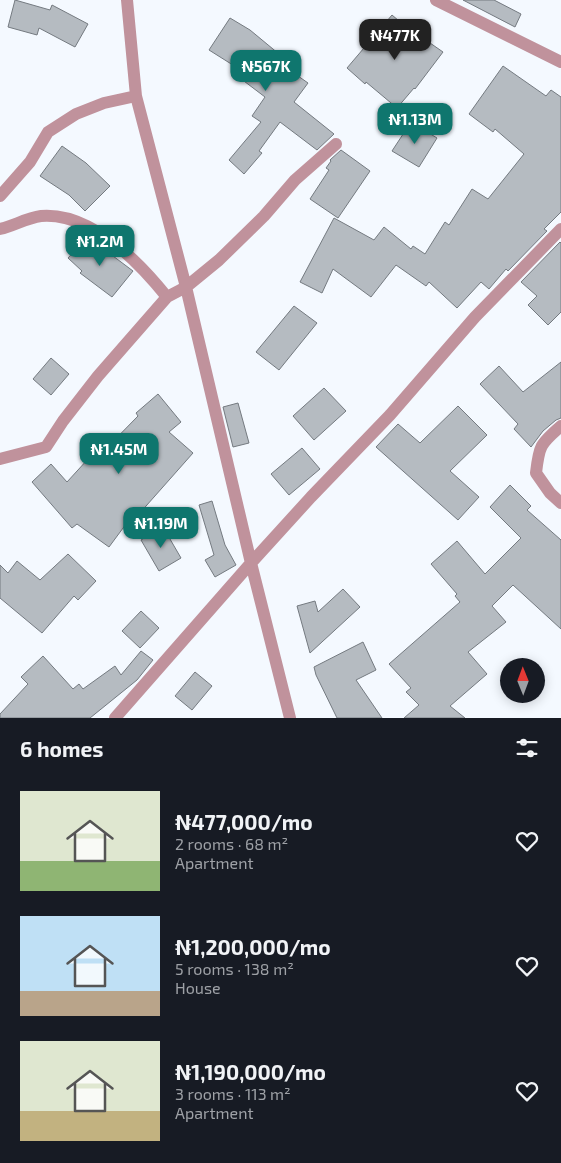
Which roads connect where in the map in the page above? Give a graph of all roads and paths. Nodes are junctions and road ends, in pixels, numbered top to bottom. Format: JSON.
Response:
{"nodes":[{"id":1,"x":127,"y":0,"type":"edge"},
{"id":2,"x":436,"y":0,"type":"edge"},
{"id":3,"x":561,"y":62,"type":"edge"},
{"id":4,"x":136,"y":96,"type":"junction"},
{"id":5,"x":336,"y":144,"type":"dead end"},
{"id":6,"x":0,"y":196,"type":"edge"},
{"id":7,"x":0,"y":229,"type":"edge"},
{"id":8,"x":561,"y":229,"type":"edge"},
{"id":9,"x":186,"y":287,"type":"junction"},
{"id":10,"x":166,"y":297,"type":"junction"},
{"id":11,"x":561,"y":426,"type":"edge"},
{"id":12,"x":0,"y":459,"type":"edge"},
{"id":13,"x":561,"y":503,"type":"edge"},
{"id":14,"x":251,"y":563,"type":"junction"},
{"id":15,"x":115,"y":718,"type":"edge"},
{"id":16,"x":290,"y":718,"type":"edge"}],
"edges":[{"from":1,"to":4,"type":"street"},
{"from":2,"to":3,"type":"street"},
{"from":4,"to":6,"type":"street"},
{"from":4,"to":9,"type":"street"},
{"from":5,"to":9,"type":"street"},
{"from":7,"to":10,"type":"street"},
{"from":8,"to":14,"type":"street"},
{"from":9,"to":10,"type":"street"},
{"from":9,"to":14,"type":"street"},
{"from":10,"to":12,"type":"street"},
{"from":11,"to":13,"type":"street"},
{"from":14,"to":15,"type":"street"},
{"from":14,"to":16,"type":"street"}]}
